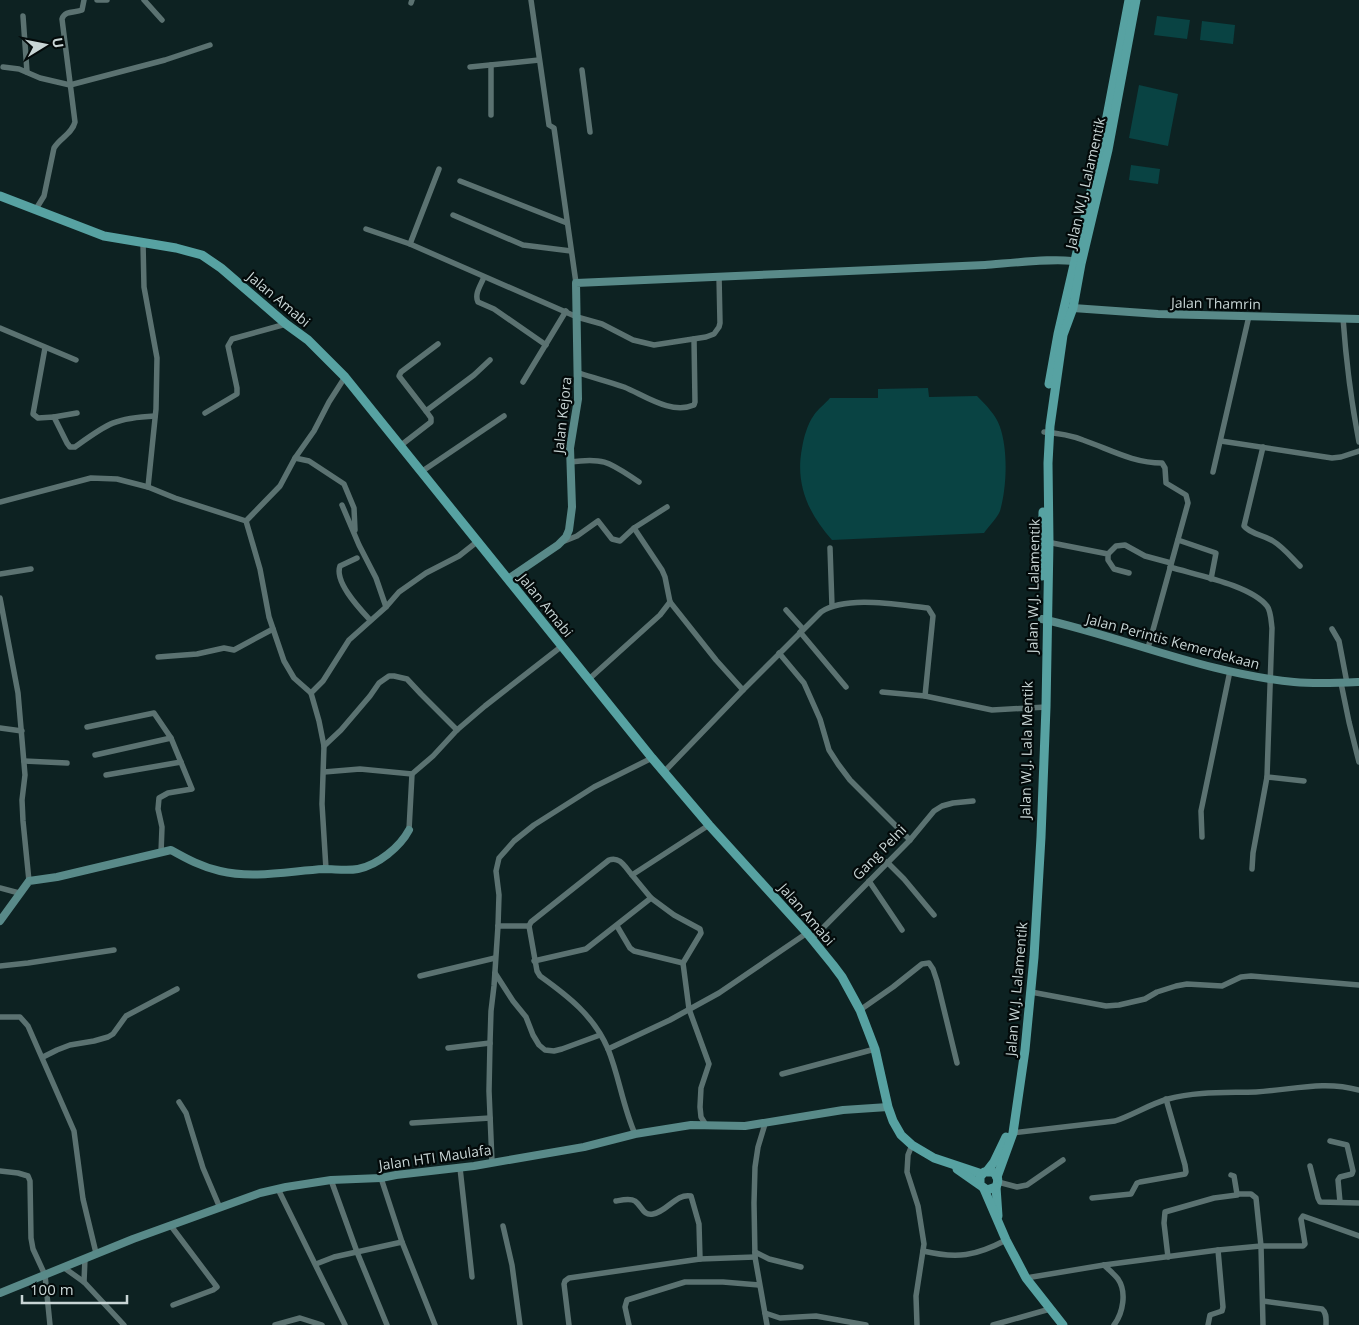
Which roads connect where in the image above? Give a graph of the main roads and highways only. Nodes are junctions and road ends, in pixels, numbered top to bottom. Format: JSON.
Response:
{"nodes":[{"id":1,"x":1129,"y":0,"type":"edge"},
{"id":2,"x":1136,"y":0,"type":"edge"},
{"id":3,"x":0,"y":196,"type":"edge"},
{"id":4,"x":1078,"y":262,"type":"junction"},
{"id":5,"x":1043,"y":707,"type":"junction"},
{"id":6,"x":1010,"y":1133,"type":"junction"},
{"id":7,"x":951,"y":1165,"type":"junction"},
{"id":8,"x":984,"y":1172,"type":"junction"},
{"id":9,"x":997,"y":1182,"type":"junction"},
{"id":10,"x":982,"y":1187,"type":"junction"},
{"id":11,"x":998,"y":1224,"type":"junction"},
{"id":12,"x":1063,"y":1325,"type":"edge"}],
"edges":[{"from":1,"to":4,"type":"main road","name":"Jalan W.J. Lala Mentik"},
{"from":2,"to":4,"type":"main road","name":"Jalan W.J. Lalamentik"},
{"from":3,"to":7,"type":"main road","name":"Jalan Amabi"},
{"from":4,"to":5,"type":"main road","name":"Jalan W.J. Lala Mentik"},
{"from":5,"to":6,"type":"main road","name":"Jalan W.J. Lala Mentik"},
{"from":5,"to":6,"type":"main road","name":"Jalan W.J. Lalamentik"},
{"from":6,"to":8,"type":"main road","name":"Jalan W.J. Lala Mentik"},
{"from":6,"to":9,"type":"main road","name":"Jalan W.J. Lalamentik"},
{"from":7,"to":8,"type":"main road","name":"Jalan Amabi"},
{"from":7,"to":10,"type":"main road","name":"Jalan Amabi"},
{"from":8,"to":9,"type":"main road"},
{"from":8,"to":10,"type":"main road"},
{"from":9,"to":10,"type":"main road"},
{"from":9,"to":11,"type":"main road"},
{"from":10,"to":11,"type":"main road"},
{"from":11,"to":12,"type":"main road"}]}
